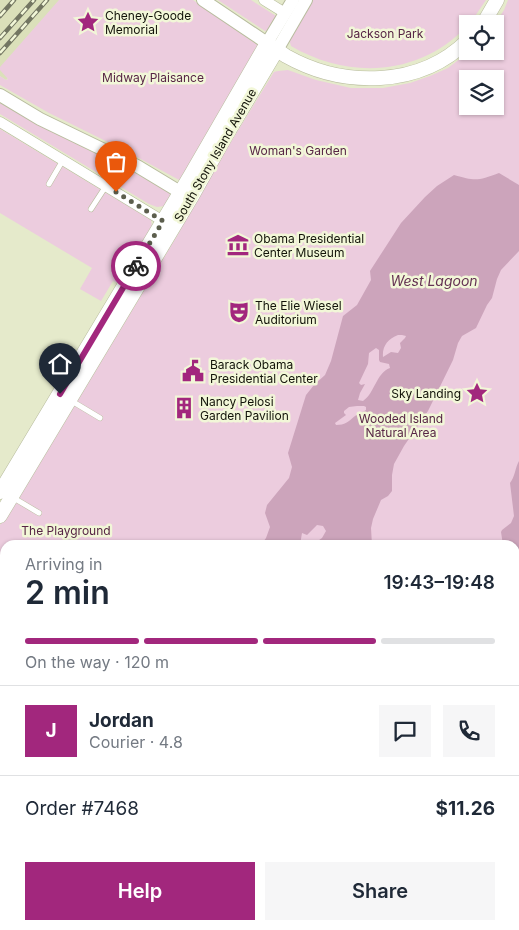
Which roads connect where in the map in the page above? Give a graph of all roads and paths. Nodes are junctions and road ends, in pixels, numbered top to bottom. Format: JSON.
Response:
{"nodes":[{"id":1,"x":203,"y":0,"type":"edge"},
{"id":2,"x":264,"y":0,"type":"edge"},
{"id":3,"x":293,"y":0,"type":"edge"},
{"id":4,"x":306,"y":0,"type":"edge"},
{"id":5,"x":498,"y":0,"type":"edge"},
{"id":6,"x":285,"y":13,"type":"junction"},
{"id":7,"x":489,"y":15,"type":"edge"},
{"id":8,"x":272,"y":46,"type":"junction"},
{"id":9,"x":459,"y":48,"type":"edge"},
{"id":10,"x":0,"y":95,"type":"edge"},
{"id":11,"x":0,"y":122,"type":"edge"},
{"id":12,"x":63,"y":160,"type":"junction"},
{"id":13,"x":49,"y":184,"type":"dead end"},
{"id":14,"x":106,"y":186,"type":"junction"},
{"id":15,"x":186,"y":195,"type":"junction"},
{"id":16,"x":91,"y":210,"type":"dead end"},
{"id":17,"x":163,"y":221,"type":"junction"},
{"id":18,"x":65,"y":397,"type":"junction"},
{"id":19,"x":100,"y":418,"type":"dead end"},
{"id":20,"x":3,"y":492,"type":"edge"},
{"id":21,"x":39,"y":513,"type":"dead end"},
{"id":22,"x":0,"y":516,"type":"edge"}],
"edges":[{"from":1,"to":8,"type":"street"},
{"from":2,"to":6,"type":"street"},
{"from":3,"to":6,"type":"street","name":"South Stony Island Avenue"},
{"from":4,"to":8,"type":"street","name":"South Stony Island Avenue"},
{"from":5,"to":7,"type":"main road"},
{"from":6,"to":8,"type":"street","name":"South Stony Island Avenue"},
{"from":8,"to":9,"type":"main road"},
{"from":8,"to":15,"type":"main road","name":"South Stony Island Avenue"},
{"from":10,"to":15,"type":"street"},
{"from":11,"to":12,"type":"street"},
{"from":12,"to":13,"type":"lane"},
{"from":12,"to":14,"type":"street"},
{"from":14,"to":16,"type":"lane"},
{"from":14,"to":17,"type":"street"},
{"from":15,"to":17,"type":"main road","name":"South Stony Island Avenue"},
{"from":15,"to":18,"type":"main road","name":"South Stony Island Avenue"},
{"from":17,"to":18,"type":"main road","name":"South Stony Island Avenue"},
{"from":18,"to":19,"type":"lane"},
{"from":18,"to":20,"type":"main road","name":"South Stony Island Avenue"},
{"from":20,"to":21,"type":"lane"},
{"from":20,"to":22,"type":"main road","name":"South Stony Island Avenue"}]}
